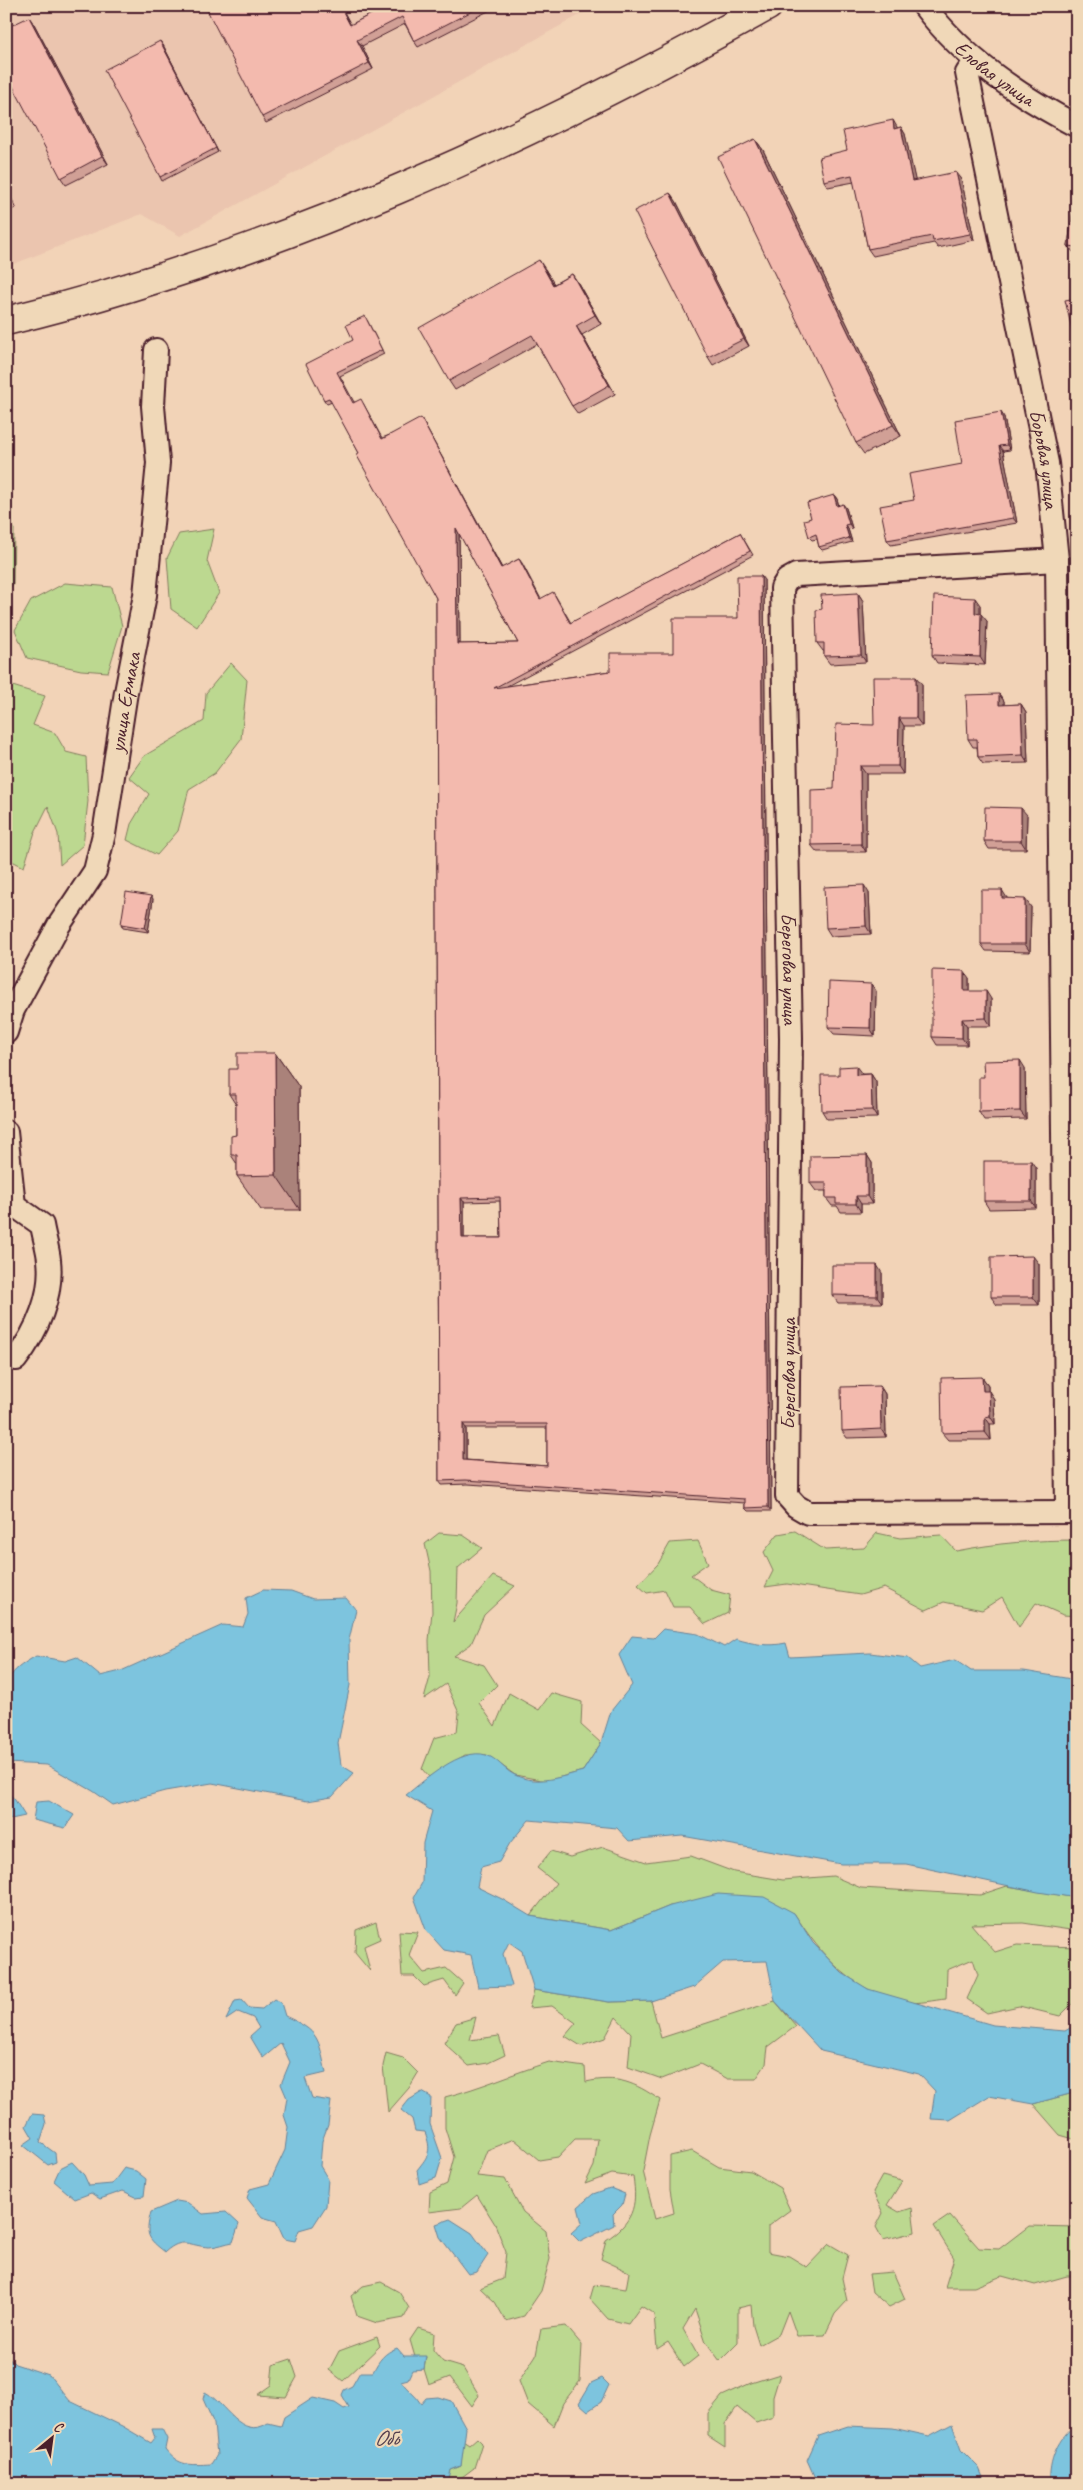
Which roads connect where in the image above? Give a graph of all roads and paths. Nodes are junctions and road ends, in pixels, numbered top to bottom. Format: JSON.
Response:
{"nodes":[{"id":1,"x":768,"y":6,"type":"edge"},
{"id":2,"x":924,"y":6,"type":"edge"},
{"id":3,"x":972,"y":67,"type":"junction"},
{"id":4,"x":1077,"y":126,"type":"edge"},
{"id":5,"x":6,"y":321,"type":"edge"},
{"id":6,"x":156,"y":350,"type":"dead end"},
{"id":7,"x":1057,"y":560,"type":"junction"},
{"id":8,"x":6,"y":1032,"type":"edge"},
{"id":9,"x":6,"y":1132,"type":"edge"},
{"id":10,"x":6,"y":1357,"type":"edge"},
{"id":11,"x":1072,"y":1512,"type":"edge"}],
"edges":[{"from":1,"to":5,"type":"street"},
{"from":2,"to":3,"type":"street","name":"Еловая улица"},
{"from":3,"to":4,"type":"street","name":"Еловая улица"},
{"from":3,"to":7,"type":"street","name":"Боровая улица"},
{"from":6,"to":8,"type":"street","name":"улица Ермака"},
{"from":7,"to":11,"type":"street","name":"Боровая улица"},
{"from":7,"to":11,"type":"street","name":"Береговая улица"},
{"from":9,"to":10,"type":"street"}]}
